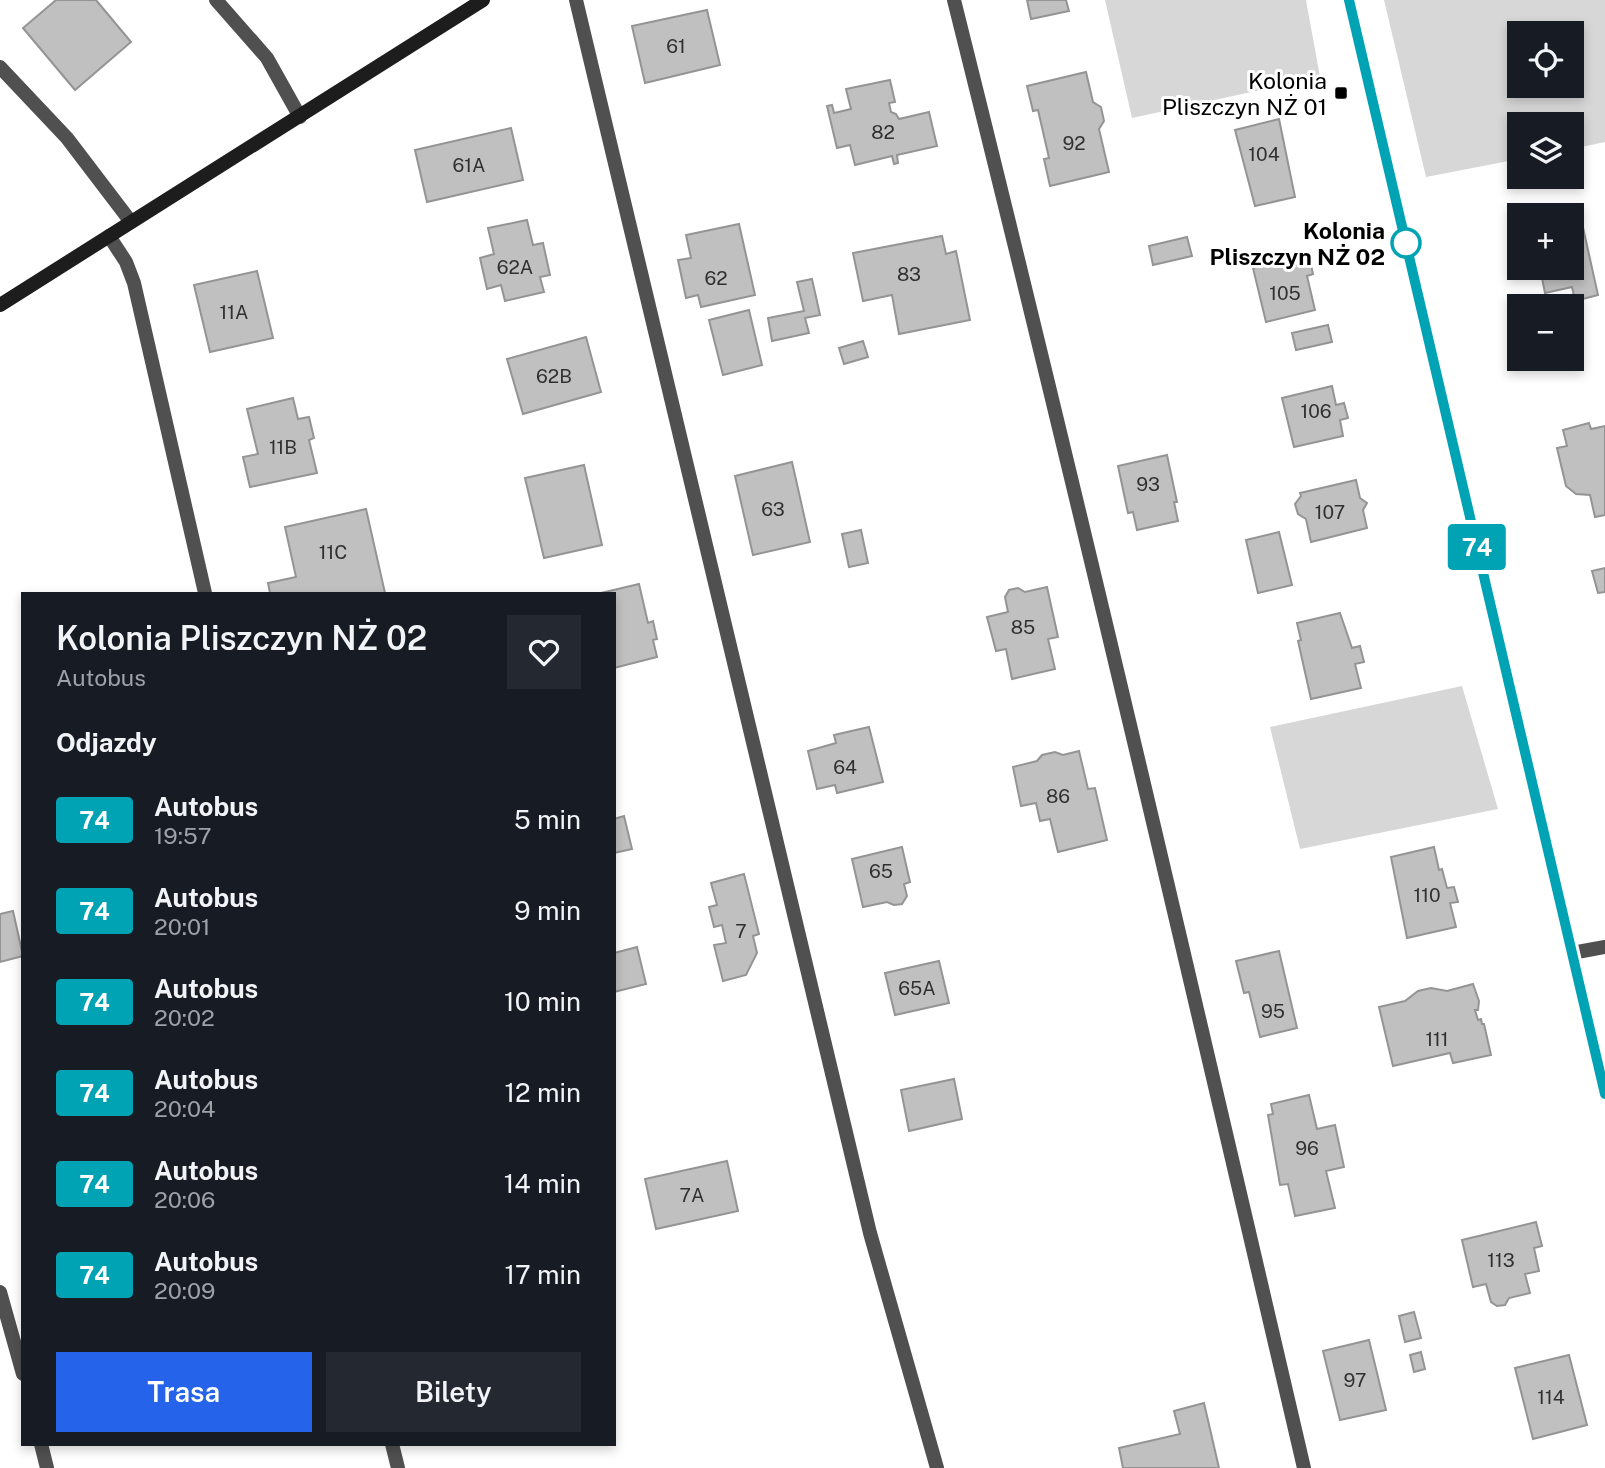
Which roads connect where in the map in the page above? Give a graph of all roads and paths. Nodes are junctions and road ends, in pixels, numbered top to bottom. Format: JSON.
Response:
{"nodes":[{"id":1,"x":216,"y":0,"type":"edge"},
{"id":2,"x":483,"y":0,"type":"edge"},
{"id":3,"x":576,"y":0,"type":"edge"},
{"id":4,"x":954,"y":0,"type":"edge"},
{"id":5,"x":1349,"y":0,"type":"edge"},
{"id":6,"x":0,"y":67,"type":"edge"},
{"id":7,"x":300,"y":117,"type":"junction"},
{"id":8,"x":131,"y":222,"type":"junction"},
{"id":9,"x":110,"y":236,"type":"junction"},
{"id":10,"x":0,"y":305,"type":"edge"},
{"id":11,"x":205,"y":592,"type":"edge"},
{"id":12,"x":1605,"y":947,"type":"edge"},
{"id":13,"x":1572,"y":953,"type":"junction"},
{"id":14,"x":1605,"y":1093,"type":"edge"},
{"id":15,"x":0,"y":1292,"type":"edge"},
{"id":16,"x":21,"y":1367,"type":"edge"},
{"id":17,"x":42,"y":1446,"type":"edge"},
{"id":18,"x":392,"y":1446,"type":"edge"},
{"id":19,"x":47,"y":1468,"type":"edge"},
{"id":20,"x":398,"y":1468,"type":"edge"},
{"id":21,"x":937,"y":1468,"type":"edge"},
{"id":22,"x":1304,"y":1468,"type":"edge"}],
"edges":[{"from":1,"to":7,"type":"street"},
{"from":2,"to":7,"type":"street"},
{"from":3,"to":21,"type":"street"},
{"from":4,"to":22,"type":"street"},
{"from":5,"to":13,"type":"street"},
{"from":6,"to":8,"type":"street"},
{"from":7,"to":8,"type":"street"},
{"from":8,"to":9,"type":"street"},
{"from":9,"to":10,"type":"street"},
{"from":9,"to":11,"type":"street"},
{"from":12,"to":13,"type":"street"},
{"from":13,"to":14,"type":"street"},
{"from":15,"to":16,"type":"street"},
{"from":17,"to":19,"type":"street"},
{"from":18,"to":20,"type":"street"}]}
